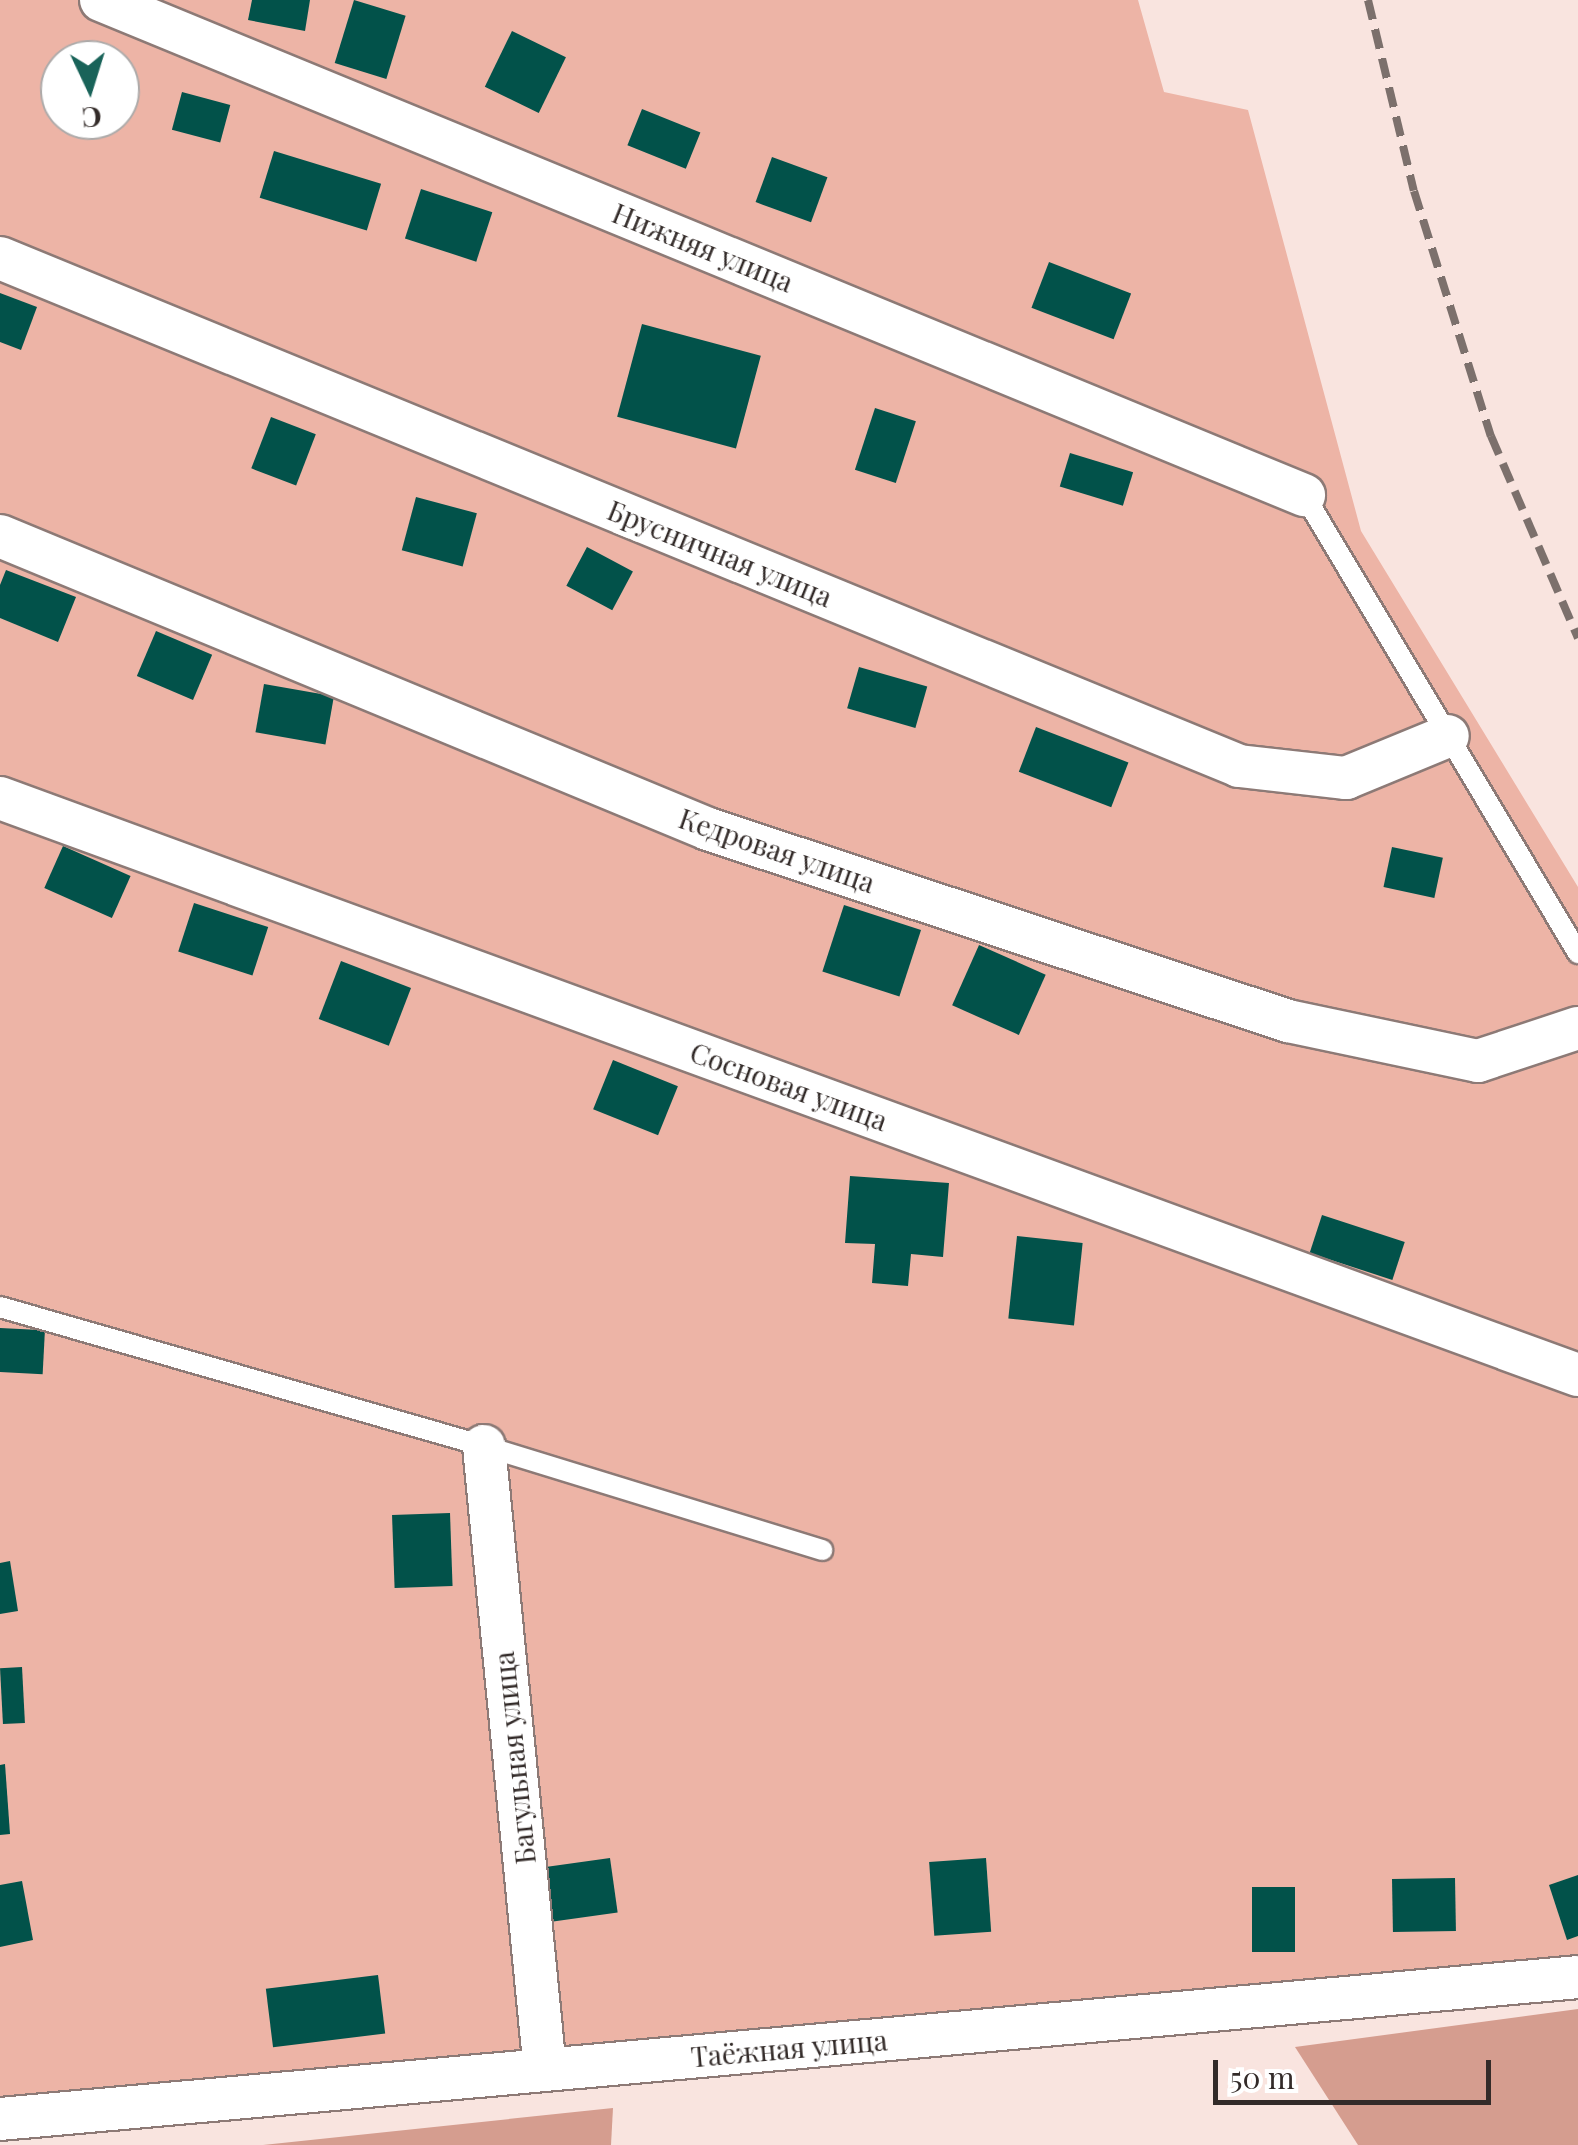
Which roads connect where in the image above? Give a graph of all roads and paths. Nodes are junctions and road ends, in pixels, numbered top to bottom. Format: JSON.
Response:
{"nodes":[{"id":1,"x":101,"y":0,"type":"edge"},
{"id":2,"x":0,"y":258,"type":"edge"},
{"id":3,"x":1304,"y":495,"type":"joint"},
{"id":4,"x":0,"y":536,"type":"edge"},
{"id":5,"x":1448,"y":736,"type":"junction"},
{"id":6,"x":0,"y":798,"type":"edge"},
{"id":7,"x":1578,"y":952,"type":"edge"},
{"id":8,"x":1578,"y":1028,"type":"edge"},
{"id":9,"x":0,"y":1307,"type":"edge"},
{"id":10,"x":1578,"y":1375,"type":"edge"},
{"id":11,"x":484,"y":1446,"type":"junction"},
{"id":12,"x":822,"y":1550,"type":"dead end"},
{"id":13,"x":1578,"y":1978,"type":"edge"},
{"id":14,"x":545,"y":2070,"type":"junction"},
{"id":15,"x":0,"y":2119,"type":"edge"}],
"edges":[{"from":1,"to":3,"type":"street","name":"Нижняя улица"},
{"from":2,"to":5,"type":"street","name":"Брусничная улица"},
{"from":3,"to":5,"type":"lane"},
{"from":4,"to":8,"type":"street","name":"Кедровая улица"},
{"from":5,"to":7,"type":"lane"},
{"from":6,"to":10,"type":"street","name":"Сосновая улица"},
{"from":9,"to":11,"type":"lane"},
{"from":11,"to":12,"type":"lane"},
{"from":11,"to":14,"type":"street","name":"Багульная улица"},
{"from":13,"to":14,"type":"street","name":"Таёжная улица"},
{"from":14,"to":15,"type":"street","name":"Таёжная улица"}]}
